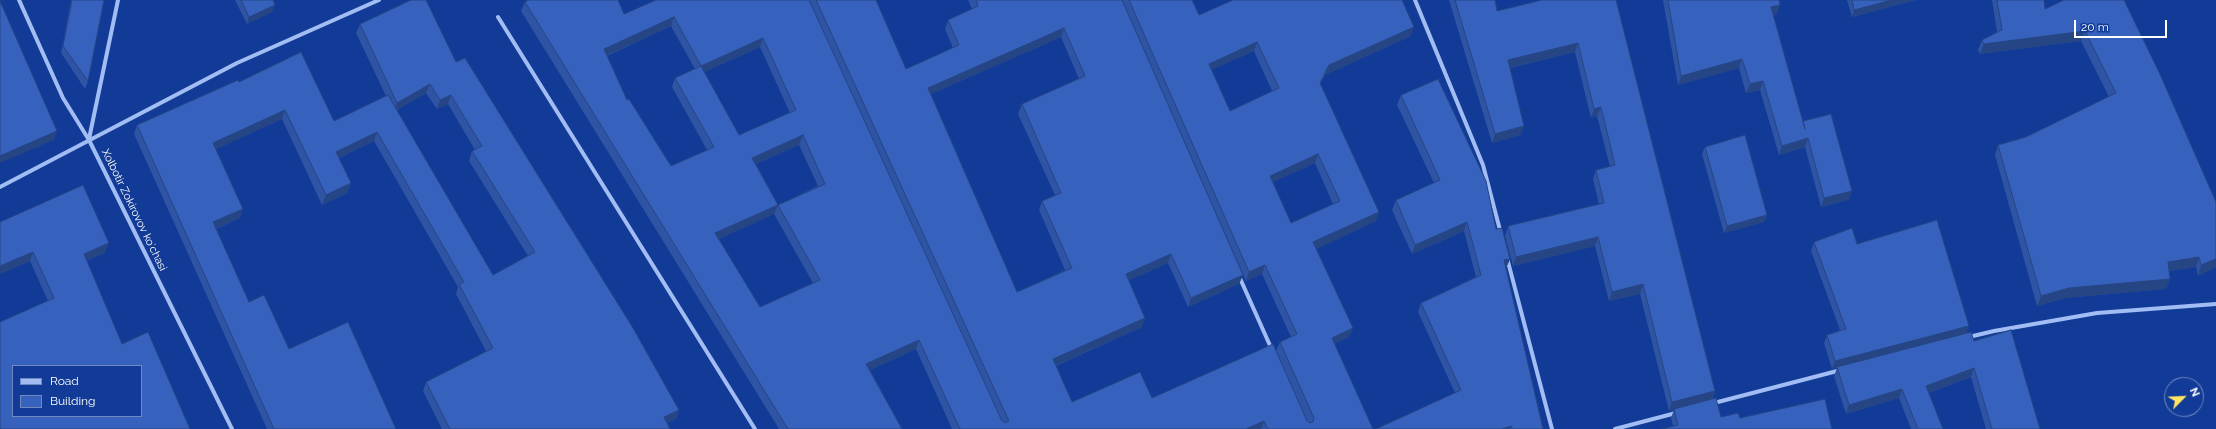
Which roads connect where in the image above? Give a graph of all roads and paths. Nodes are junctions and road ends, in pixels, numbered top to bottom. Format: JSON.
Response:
{"nodes":[{"id":1,"x":19,"y":0,"type":"edge"},
{"id":2,"x":118,"y":0,"type":"edge"},
{"id":3,"x":379,"y":0,"type":"edge"},
{"id":4,"x":1415,"y":0,"type":"edge"},
{"id":5,"x":498,"y":17,"type":"dead end"},
{"id":6,"x":89,"y":140,"type":"junction"},
{"id":7,"x":0,"y":188,"type":"edge"},
{"id":8,"x":1503,"y":240,"type":"edge"},
{"id":9,"x":1507,"y":256,"type":"edge"},
{"id":10,"x":1236,"y":269,"type":"edge"},
{"id":11,"x":2216,"y":304,"type":"edge"},
{"id":12,"x":1964,"y":338,"type":"edge"},
{"id":13,"x":1274,"y":356,"type":"edge"},
{"id":14,"x":1850,"y":368,"type":"edge"},
{"id":15,"x":1706,"y":405,"type":"edge"},
{"id":16,"x":1684,"y":411,"type":"edge"},
{"id":17,"x":232,"y":429,"type":"edge"},
{"id":18,"x":755,"y":429,"type":"edge"},
{"id":19,"x":1552,"y":429,"type":"edge"},
{"id":20,"x":1615,"y":429,"type":"edge"}],
"edges":[{"from":1,"to":6,"type":"street","name":"Xolbotir Zokirovov koʻchasi"},
{"from":2,"to":6,"type":"street"},
{"from":3,"to":6,"type":"street"},
{"from":4,"to":8,"type":"street"},
{"from":5,"to":18,"type":"street"},
{"from":6,"to":7,"type":"street"},
{"from":6,"to":17,"type":"street","name":"Xolbotir Zokirovov koʻchasi"},
{"from":9,"to":19,"type":"street"},
{"from":10,"to":13,"type":"street"},
{"from":11,"to":12,"type":"street"},
{"from":14,"to":15,"type":"street"},
{"from":16,"to":20,"type":"street"}]}
